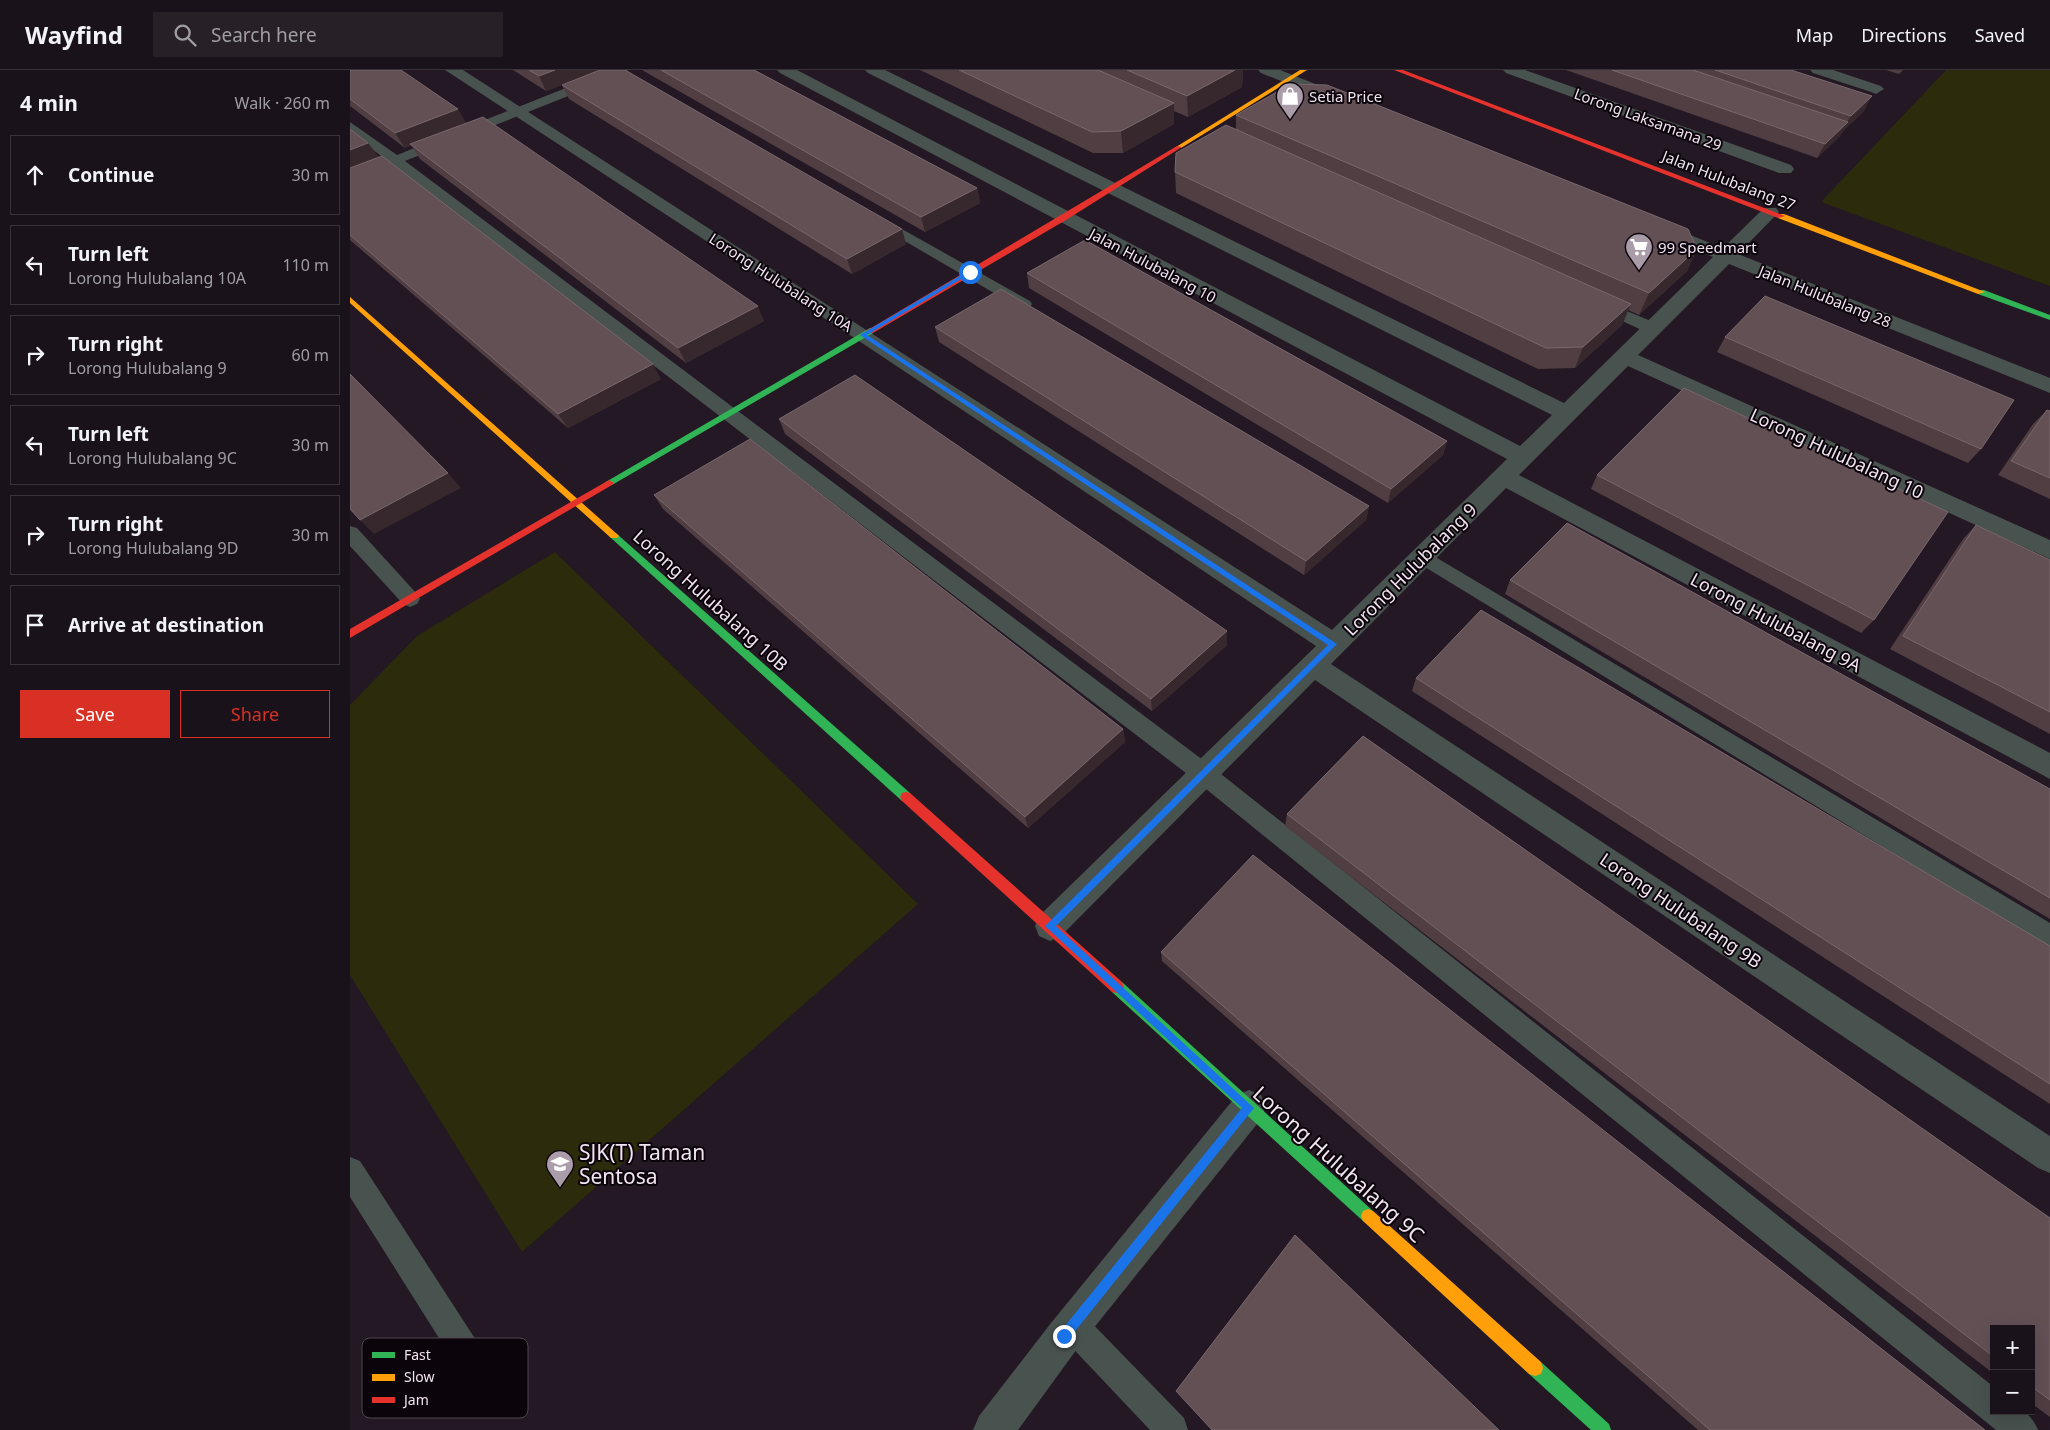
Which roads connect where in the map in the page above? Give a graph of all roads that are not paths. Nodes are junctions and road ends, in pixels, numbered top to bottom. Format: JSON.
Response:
{"nodes":[{"id":1,"x":453,"y":70,"type":"edge"},
{"id":2,"x":621,"y":70,"type":"edge"},
{"id":3,"x":785,"y":70,"type":"edge"},
{"id":4,"x":873,"y":70,"type":"edge"},
{"id":5,"x":1266,"y":70,"type":"edge"},
{"id":6,"x":1397,"y":70,"type":"edge"},
{"id":7,"x":1511,"y":70,"type":"edge"},
{"id":8,"x":1818,"y":70,"type":"edge"},
{"id":9,"x":1296,"y":75,"type":"edge"},
{"id":10,"x":638,"y":80,"type":"edge"},
{"id":11,"x":1876,"y":88,"type":"dead end"},
{"id":12,"x":1353,"y":105,"type":"edge"},
{"id":13,"x":517,"y":112,"type":"junction"},
{"id":14,"x":350,"y":126,"type":"edge"},
{"id":15,"x":1210,"y":128,"type":"junction"},
{"id":16,"x":1228,"y":136,"type":"edge"},
{"id":17,"x":396,"y":160,"type":"junction"},
{"id":18,"x":1785,"y":169,"type":"dead end"},
{"id":19,"x":350,"y":178,"type":"edge"},
{"id":20,"x":1112,"y":188,"type":"junction"},
{"id":21,"x":1770,"y":212,"type":"junction"},
{"id":22,"x":868,"y":213,"type":"edge"},
{"id":23,"x":1063,"y":218,"type":"junction"},
{"id":24,"x":1644,"y":223,"type":"edge"},
{"id":25,"x":1725,"y":256,"type":"junction"},
{"id":26,"x":970,"y":272,"type":"junction"},
{"id":27,"x":350,"y":299,"type":"edge"},
{"id":28,"x":1589,"y":300,"type":"edge"},
{"id":29,"x":1038,"y":312,"type":"edge"},
{"id":30,"x":2050,"y":318,"type":"edge"},
{"id":31,"x":1652,"y":328,"type":"junction"},
{"id":32,"x":863,"y":335,"type":"junction"},
{"id":33,"x":1624,"y":356,"type":"junction"},
{"id":34,"x":2050,"y":386,"type":"edge"},
{"id":35,"x":729,"y":413,"type":"junction"},
{"id":36,"x":1567,"y":413,"type":"junction"},
{"id":37,"x":1522,"y":458,"type":"junction"},
{"id":38,"x":1503,"y":476,"type":"junction"},
{"id":39,"x":576,"y":502,"type":"junction"},
{"id":40,"x":350,"y":533,"type":"edge"},
{"id":41,"x":2050,"y":550,"type":"edge"},
{"id":42,"x":1422,"y":556,"type":"junction"},
{"id":43,"x":410,"y":599,"type":"junction"},
{"id":44,"x":350,"y":634,"type":"edge"},
{"id":45,"x":1333,"y":644,"type":"junction"},
{"id":46,"x":1312,"y":665,"type":"junction"},
{"id":47,"x":2050,"y":767,"type":"edge"},
{"id":48,"x":1203,"y":773,"type":"junction"},
{"id":49,"x":1050,"y":926,"type":"junction"},
{"id":50,"x":2050,"y":938,"type":"edge"},
{"id":51,"x":1249,"y":1108,"type":"junction"},
{"id":52,"x":2050,"y":1156,"type":"edge"},
{"id":53,"x":350,"y":1171,"type":"edge"},
{"id":54,"x":1074,"y":1327,"type":"junction"},
{"id":55,"x":457,"y":1338,"type":"edge"},
{"id":56,"x":1990,"y":1405,"type":"edge"},
{"id":57,"x":2003,"y":1415,"type":"edge"},
{"id":58,"x":993,"y":1430,"type":"edge"},
{"id":59,"x":1172,"y":1430,"type":"edge"},
{"id":60,"x":1603,"y":1430,"type":"edge"},
{"id":61,"x":2022,"y":1430,"type":"edge"}],
"edges":[{"from":1,"to":13,"type":"street","name":"Lorong Hulubalang 10A"},
{"from":2,"to":10,"type":"lane"},
{"from":2,"to":13,"type":"lane"},
{"from":3,"to":23,"type":"street","name":"Jalan Hulubalang 10"},
{"from":4,"to":20,"type":"street"},
{"from":5,"to":9,"type":"street"},
{"from":6,"to":21,"type":"street","name":"Jalan Hulubalang 27"},
{"from":7,"to":18,"type":"street","name":"Lorong Laksamana 29"},
{"from":8,"to":11,"type":"street"},
{"from":9,"to":12,"type":"street"},
{"from":9,"to":15,"type":"street"},
{"from":13,"to":17,"type":"lane"},
{"from":13,"to":32,"type":"street","name":"Lorong Hulubalang 10A"},
{"from":14,"to":17,"type":"lane"},
{"from":15,"to":16,"type":"lane"},
{"from":15,"to":20,"type":"street"},
{"from":17,"to":19,"type":"lane"},
{"from":17,"to":35,"type":"lane"},
{"from":20,"to":23,"type":"street"},
{"from":20,"to":36,"type":"street"},
{"from":21,"to":25,"type":"street","name":"Lorong Hulubalang 9"},
{"from":21,"to":30,"type":"street","name":"Jalan Hulubalang 27"},
{"from":22,"to":26,"type":"lane"},
{"from":23,"to":26,"type":"street"},
{"from":23,"to":37,"type":"street","name":"Jalan Hulubalang 10"},
{"from":24,"to":25,"type":"street","name":"Jalan Hulubalang 28"},
{"from":25,"to":31,"type":"street","name":"Lorong Hulubalang 9"},
{"from":25,"to":34,"type":"street","name":"Jalan Hulubalang 28"},
{"from":26,"to":29,"type":"lane"},
{"from":26,"to":32,"type":"street"},
{"from":27,"to":39,"type":"street","name":"Lorong Hulubalang 10B"},
{"from":28,"to":31,"type":"lane"},
{"from":31,"to":33,"type":"street","name":"Lorong Hulubalang 9"},
{"from":32,"to":35,"type":"street"},
{"from":32,"to":45,"type":"street","name":"Lorong Hulubalang 10A"},
{"from":33,"to":36,"type":"street","name":"Lorong Hulubalang 9"},
{"from":33,"to":41,"type":"street","name":"Lorong Hulubalang 10"},
{"from":35,"to":39,"type":"street"},
{"from":35,"to":48,"type":"lane"},
{"from":36,"to":37,"type":"street","name":"Lorong Hulubalang 9"},
{"from":37,"to":38,"type":"street","name":"Lorong Hulubalang 9"},
{"from":38,"to":42,"type":"street","name":"Lorong Hulubalang 9"},
{"from":38,"to":47,"type":"street","name":"Lorong Hulubalang 9A"},
{"from":39,"to":43,"type":"street"},
{"from":39,"to":49,"type":"street","name":"Lorong Hulubalang 10B"},
{"from":40,"to":43,"type":"lane"},
{"from":42,"to":45,"type":"street","name":"Lorong Hulubalang 9"},
{"from":42,"to":50,"type":"lane"},
{"from":43,"to":44,"type":"street"},
{"from":45,"to":46,"type":"street","name":"Lorong Hulubalang 9"},
{"from":46,"to":48,"type":"street","name":"Lorong Hulubalang 9"},
{"from":46,"to":52,"type":"street","name":"Lorong Hulubalang 9B"},
{"from":48,"to":49,"type":"street","name":"Lorong Hulubalang 9"},
{"from":48,"to":56,"type":"lane"},
{"from":49,"to":51,"type":"street","name":"Lorong Hulubalang 9C"},
{"from":51,"to":54,"type":"street"},
{"from":51,"to":60,"type":"street","name":"Lorong Hulubalang 9C"},
{"from":53,"to":55,"type":"lane"},
{"from":54,"to":58,"type":"street"},
{"from":54,"to":59,"type":"lane"},
{"from":57,"to":61,"type":"lane"}]}
